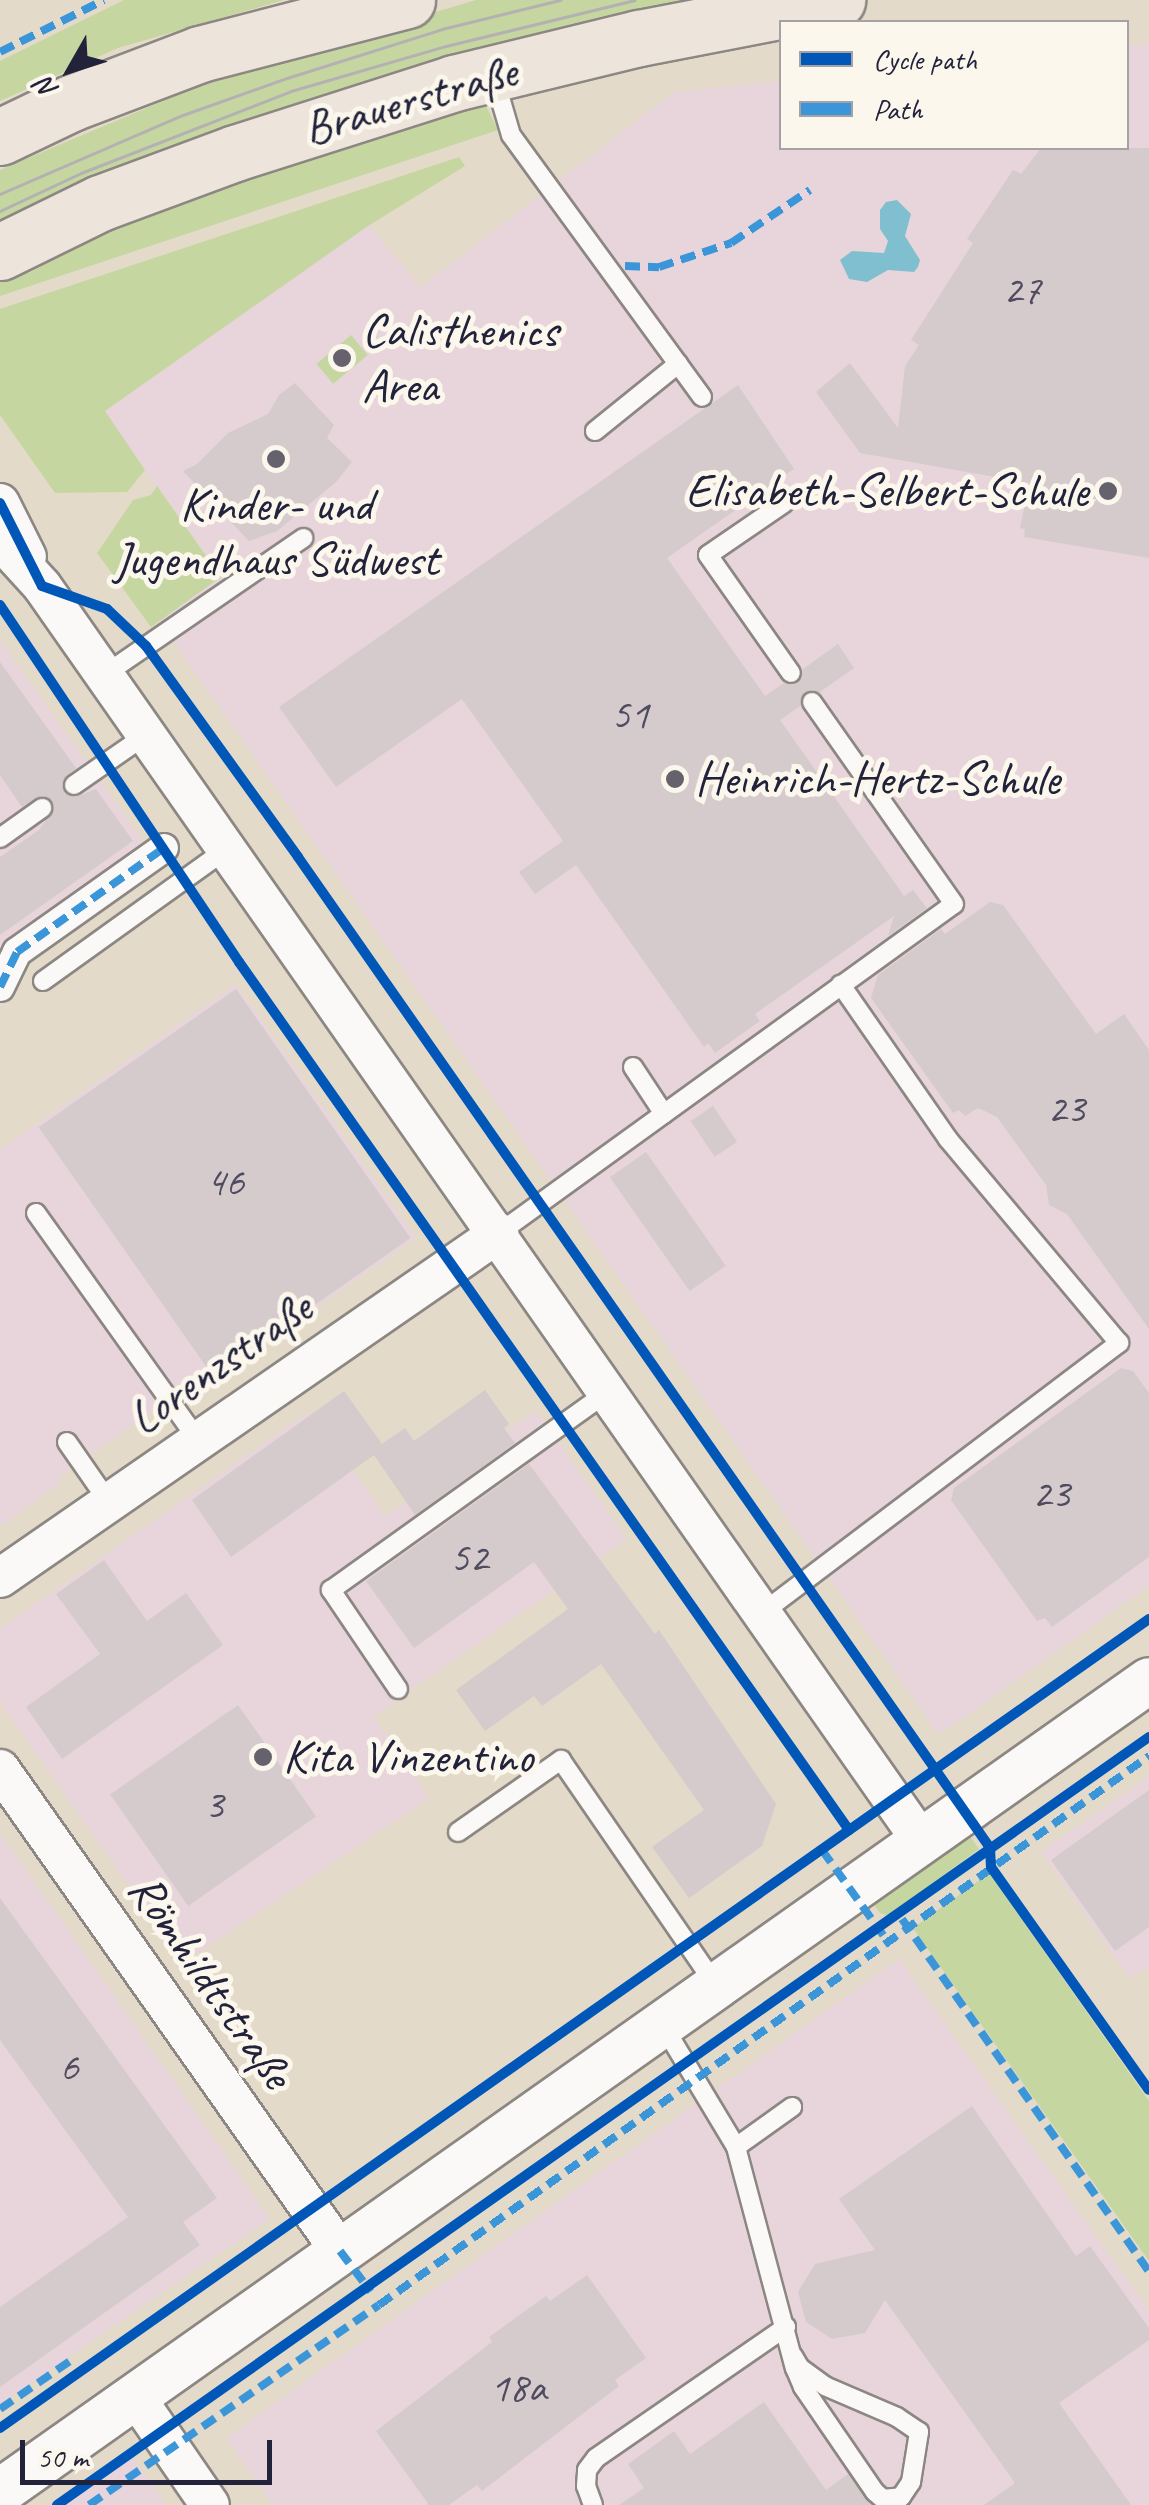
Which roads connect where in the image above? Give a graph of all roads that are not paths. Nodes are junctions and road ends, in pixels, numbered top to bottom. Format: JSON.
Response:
{"nodes":[{"id":1,"x":407,"y":0,"type":"edge"},
{"id":2,"x":837,"y":0,"type":"edge"},
{"id":3,"x":493,"y":74,"type":"junction"},
{"id":4,"x":0,"y":137,"type":"edge"},
{"id":5,"x":0,"y":252,"type":"edge"},
{"id":6,"x":678,"y":364,"type":"junction"},
{"id":7,"x":702,"y":397,"type":"dead end"},
{"id":8,"x":595,"y":432,"type":"dead end"},
{"id":9,"x":784,"y":502,"type":"dead end"},
{"id":10,"x":0,"y":504,"type":"edge"},
{"id":11,"x":302,"y":538,"type":"dead end"},
{"id":12,"x":0,"y":540,"type":"edge"},
{"id":13,"x":42,"y":586,"type":"junction"},
{"id":14,"x":792,"y":673,"type":"dead end"},
{"id":15,"x":104,"y":675,"type":"junction"},
{"id":16,"x":812,"y":702,"type":"dead end"},
{"id":17,"x":146,"y":734,"type":"junction"},
{"id":18,"x":74,"y":785,"type":"dead end"},
{"id":19,"x":42,"y":808,"type":"dead end"},
{"id":20,"x":0,"y":838,"type":"edge"},
{"id":21,"x":164,"y":848,"type":"dead end"},
{"id":22,"x":227,"y":848,"type":"junction"},
{"id":23,"x":42,"y":982,"type":"dead end"},
{"id":24,"x":842,"y":986,"type":"junction"},
{"id":25,"x":0,"y":987,"type":"edge"},
{"id":26,"x":633,"y":1067,"type":"dead end"},
{"id":27,"x":664,"y":1114,"type":"junction"},
{"id":28,"x":36,"y":1213,"type":"dead end"},
{"id":29,"x":499,"y":1233,"type":"junction"},
{"id":30,"x":608,"y":1392,"type":"junction"},
{"id":31,"x":197,"y":1439,"type":"junction"},
{"id":32,"x":67,"y":1442,"type":"dead end"},
{"id":33,"x":108,"y":1500,"type":"junction"},
{"id":34,"x":0,"y":1578,"type":"edge"},
{"id":35,"x":762,"y":1613,"type":"junction"},
{"id":36,"x":1149,"y":1680,"type":"edge"},
{"id":37,"x":398,"y":1690,"type":"dead end"},
{"id":38,"x":0,"y":1769,"type":"edge"},
{"id":39,"x":458,"y":1832,"type":"dead end"},
{"id":40,"x":920,"y":1838,"type":"junction"},
{"id":41,"x":715,"y":1984,"type":"junction"},
{"id":42,"x":661,"y":2022,"type":"junction"},
{"id":43,"x":792,"y":2106,"type":"dead end"},
{"id":44,"x":736,"y":2146,"type":"junction"},
{"id":45,"x":340,"y":2251,"type":"junction"},
{"id":46,"x":786,"y":2327,"type":"junction"},
{"id":47,"x":793,"y":2356,"type":"junction"},
{"id":48,"x":135,"y":2396,"type":"junction"},
{"id":49,"x":0,"y":2491,"type":"edge"},
{"id":50,"x":210,"y":2505,"type":"edge"},
{"id":51,"x":592,"y":2505,"type":"edge"}],
"edges":[{"from":1,"to":4,"type":"main road","name":"Brauerstraße"},
{"from":2,"to":3,"type":"main road","name":"Brauerstraße"},
{"from":3,"to":5,"type":"main road","name":"Brauerstraße"},
{"from":3,"to":6,"type":"lane"},
{"from":6,"to":7,"type":"lane"},
{"from":6,"to":8,"type":"lane"},
{"from":9,"to":14,"type":"lane"},
{"from":10,"to":13,"type":"street"},
{"from":11,"to":15,"type":"lane"},
{"from":12,"to":13,"type":"street"},
{"from":13,"to":15,"type":"street"},
{"from":15,"to":17,"type":"street"},
{"from":16,"to":24,"type":"lane"},
{"from":17,"to":18,"type":"lane"},
{"from":17,"to":22,"type":"street"},
{"from":19,"to":20,"type":"lane"},
{"from":21,"to":25,"type":"street"},
{"from":22,"to":23,"type":"lane"},
{"from":22,"to":29,"type":"street"},
{"from":24,"to":27,"type":"lane"},
{"from":24,"to":35,"type":"lane"},
{"from":26,"to":27,"type":"lane"},
{"from":27,"to":29,"type":"lane"},
{"from":28,"to":31,"type":"lane"},
{"from":29,"to":30,"type":"street"},
{"from":29,"to":31,"type":"street","name":"Lorenzstraße"},
{"from":30,"to":35,"type":"street"},
{"from":30,"to":37,"type":"lane"},
{"from":31,"to":33,"type":"street","name":"Lorenzstraße"},
{"from":32,"to":33,"type":"lane"},
{"from":33,"to":34,"type":"street","name":"Lorenzstraße"},
{"from":35,"to":40,"type":"street"},
{"from":36,"to":40,"type":"street"},
{"from":38,"to":45,"type":"street","name":"Römhildtstraße"},
{"from":39,"to":41,"type":"lane"},
{"from":40,"to":41,"type":"street"},
{"from":41,"to":42,"type":"street"},
{"from":42,"to":44,"type":"lane"},
{"from":42,"to":45,"type":"street"},
{"from":43,"to":44,"type":"lane"},
{"from":44,"to":46,"type":"lane"},
{"from":45,"to":48,"type":"street"},
{"from":46,"to":47,"type":"lane"},
{"from":46,"to":51,"type":"lane"},
{"from":47,"to":47,"type":"lane"},
{"from":48,"to":49,"type":"street"},
{"from":48,"to":50,"type":"street"}]}
